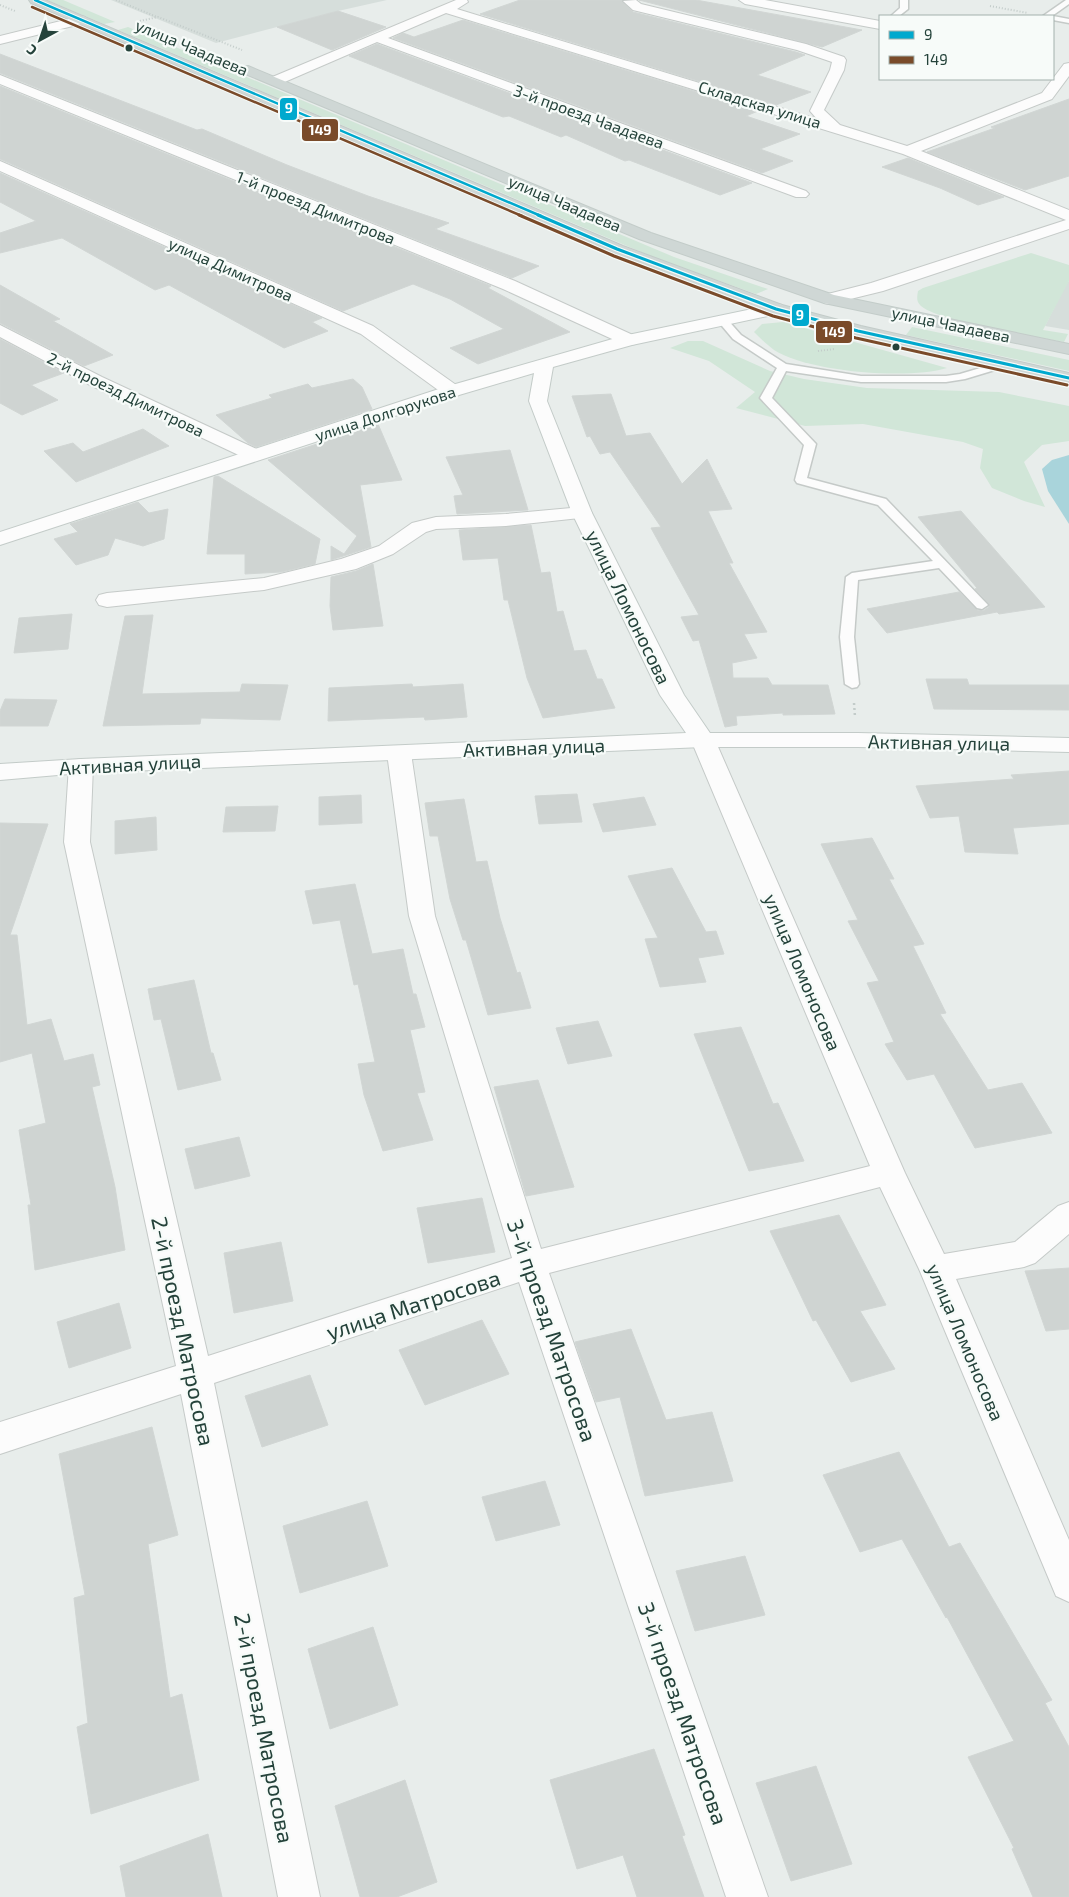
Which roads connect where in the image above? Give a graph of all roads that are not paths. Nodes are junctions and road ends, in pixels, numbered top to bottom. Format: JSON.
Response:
{"nodes":[{"id":1,"x":35,"y":0,"type":"edge"},
{"id":2,"x":467,"y":0,"type":"edge"},
{"id":3,"x":630,"y":0,"type":"edge"},
{"id":4,"x":744,"y":0,"type":"edge"},
{"id":5,"x":904,"y":0,"type":"edge"},
{"id":6,"x":1069,"y":1,"type":"edge"},
{"id":7,"x":445,"y":9,"type":"junction"},
{"id":8,"x":895,"y":15,"type":"edge"},
{"id":9,"x":1048,"y":15,"type":"edge"},
{"id":10,"x":1054,"y":18,"type":"edge"},
{"id":11,"x":81,"y":20,"type":"junction"},
{"id":12,"x":1069,"y":21,"type":"edge"},
{"id":13,"x":879,"y":26,"type":"edge"},
{"id":14,"x":377,"y":38,"type":"junction"},
{"id":15,"x":0,"y":40,"type":"edge"},
{"id":16,"x":1066,"y":62,"type":"edge"},
{"id":17,"x":231,"y":63,"type":"dead end"},
{"id":18,"x":0,"y":78,"type":"edge"},
{"id":19,"x":275,"y":82,"type":"junction"},
{"id":20,"x":833,"y":126,"type":"junction"},
{"id":21,"x":908,"y":151,"type":"junction"},
{"id":22,"x":0,"y":165,"type":"edge"},
{"id":23,"x":801,"y":194,"type":"dead end"},
{"id":24,"x":1069,"y":216,"type":"edge"},
{"id":25,"x":1069,"y":224,"type":"edge"},
{"id":26,"x":830,"y":298,"type":"junction"},
{"id":27,"x":776,"y":309,"type":"junction"},
{"id":28,"x":722,"y":320,"type":"junction"},
{"id":29,"x":0,"y":330,"type":"edge"},
{"id":30,"x":629,"y":340,"type":"junction"},
{"id":31,"x":1069,"y":349,"type":"edge"},
{"id":32,"x":545,"y":364,"type":"junction"},
{"id":33,"x":1004,"y":364,"type":"junction"},
{"id":34,"x":783,"y":367,"type":"junction"},
{"id":35,"x":1069,"y":378,"type":"edge"},
{"id":36,"x":452,"y":391,"type":"junction"},
{"id":37,"x":254,"y":455,"type":"junction"},
{"id":38,"x":582,"y":512,"type":"junction"},
{"id":39,"x":0,"y":539,"type":"edge"},
{"id":40,"x":941,"y":564,"type":"junction"},
{"id":41,"x":107,"y":600,"type":"dead end"},
{"id":42,"x":982,"y":605,"type":"dead end"},
{"id":43,"x":852,"y":684,"type":"road end"},
{"id":44,"x":703,"y":740,"type":"junction"},
{"id":45,"x":1069,"y":745,"type":"edge"},
{"id":46,"x":399,"y":753,"type":"junction"},
{"id":47,"x":81,"y":766,"type":"junction"},
{"id":48,"x":0,"y":772,"type":"edge"},
{"id":49,"x":889,"y":1173,"type":"junction"},
{"id":50,"x":1069,"y":1215,"type":"edge"},
{"id":51,"x":530,"y":1265,"type":"junction"},
{"id":52,"x":935,"y":1269,"type":"junction"},
{"id":53,"x":195,"y":1376,"type":"junction"},
{"id":54,"x":0,"y":1438,"type":"edge"},
{"id":55,"x":1069,"y":1584,"type":"edge"},
{"id":56,"x":299,"y":1897,"type":"edge"},
{"id":57,"x":747,"y":1897,"type":"edge"}],
"edges":[{"from":1,"to":11,"type":"main road","name":"улица Чаадаева"},
{"from":2,"to":7,"type":"street"},
{"from":3,"to":20,"type":"street"},
{"from":4,"to":13,"type":"street"},
{"from":5,"to":8,"type":"lane"},
{"from":6,"to":9,"type":"lane"},
{"from":7,"to":14,"type":"street"},
{"from":7,"to":20,"type":"street","name":"Складская улица"},
{"from":10,"to":12,"type":"lane"},
{"from":11,"to":15,"type":"street"},
{"from":11,"to":27,"type":"main road","name":"улица Чаадаева"},
{"from":14,"to":19,"type":"street"},
{"from":14,"to":23,"type":"street","name":"3-й проезд Чаадаева"},
{"from":16,"to":21,"type":"street"},
{"from":17,"to":19,"type":"main road","name":"улица Чаадаева"},
{"from":18,"to":30,"type":"street","name":"1-й проезд Димитрова"},
{"from":19,"to":26,"type":"main road","name":"улица Чаадаева"},
{"from":20,"to":21,"type":"street","name":"Складская улица"},
{"from":21,"to":24,"type":"street","name":"Складская улица"},
{"from":22,"to":36,"type":"street","name":"улица Димитрова"},
{"from":25,"to":26,"type":"street"},
{"from":26,"to":27,"type":"main road"},
{"from":26,"to":31,"type":"main road","name":"улица Чаадаева"},
{"from":27,"to":28,"type":"street","name":"улица Долгорукова"},
{"from":27,"to":33,"type":"main road","name":"улица Чаадаева"},
{"from":28,"to":30,"type":"street","name":"улица Долгорукова"},
{"from":28,"to":34,"type":"lane"},
{"from":29,"to":37,"type":"street","name":"2-й проезд Димитрова"},
{"from":30,"to":32,"type":"street","name":"улица Долгорукова"},
{"from":32,"to":36,"type":"street","name":"улица Долгорукова"},
{"from":32,"to":38,"type":"street","name":"улица Ломоносова"},
{"from":33,"to":34,"type":"lane"},
{"from":33,"to":35,"type":"main road","name":"улица Чаадаева"},
{"from":34,"to":40,"type":"lane"},
{"from":36,"to":37,"type":"street","name":"улица Долгорукова"},
{"from":37,"to":39,"type":"street","name":"улица Долгорукова"},
{"from":38,"to":41,"type":"street"},
{"from":38,"to":44,"type":"street","name":"улица Ломоносова"},
{"from":40,"to":42,"type":"lane"},
{"from":40,"to":43,"type":"lane"},
{"from":44,"to":45,"type":"street","name":"Активная улица"},
{"from":44,"to":46,"type":"street","name":"Активная улица"},
{"from":44,"to":49,"type":"street","name":"улица Ломоносова"},
{"from":46,"to":47,"type":"street","name":"Активная улица"},
{"from":46,"to":51,"type":"street","name":"3-й проезд Матросова"},
{"from":47,"to":48,"type":"street","name":"Активная улица"},
{"from":47,"to":53,"type":"street","name":"2-й проезд Матросова"},
{"from":49,"to":51,"type":"street","name":"улица Матросова"},
{"from":49,"to":52,"type":"street","name":"улица Ломоносова"},
{"from":50,"to":52,"type":"street"},
{"from":51,"to":53,"type":"street","name":"улица Матросова"},
{"from":51,"to":57,"type":"street","name":"3-й проезд Матросова"},
{"from":52,"to":55,"type":"street","name":"улица Ломоносова"},
{"from":53,"to":54,"type":"street","name":"улица Матросова"},
{"from":53,"to":56,"type":"street","name":"2-й проезд Матросова"}]}
